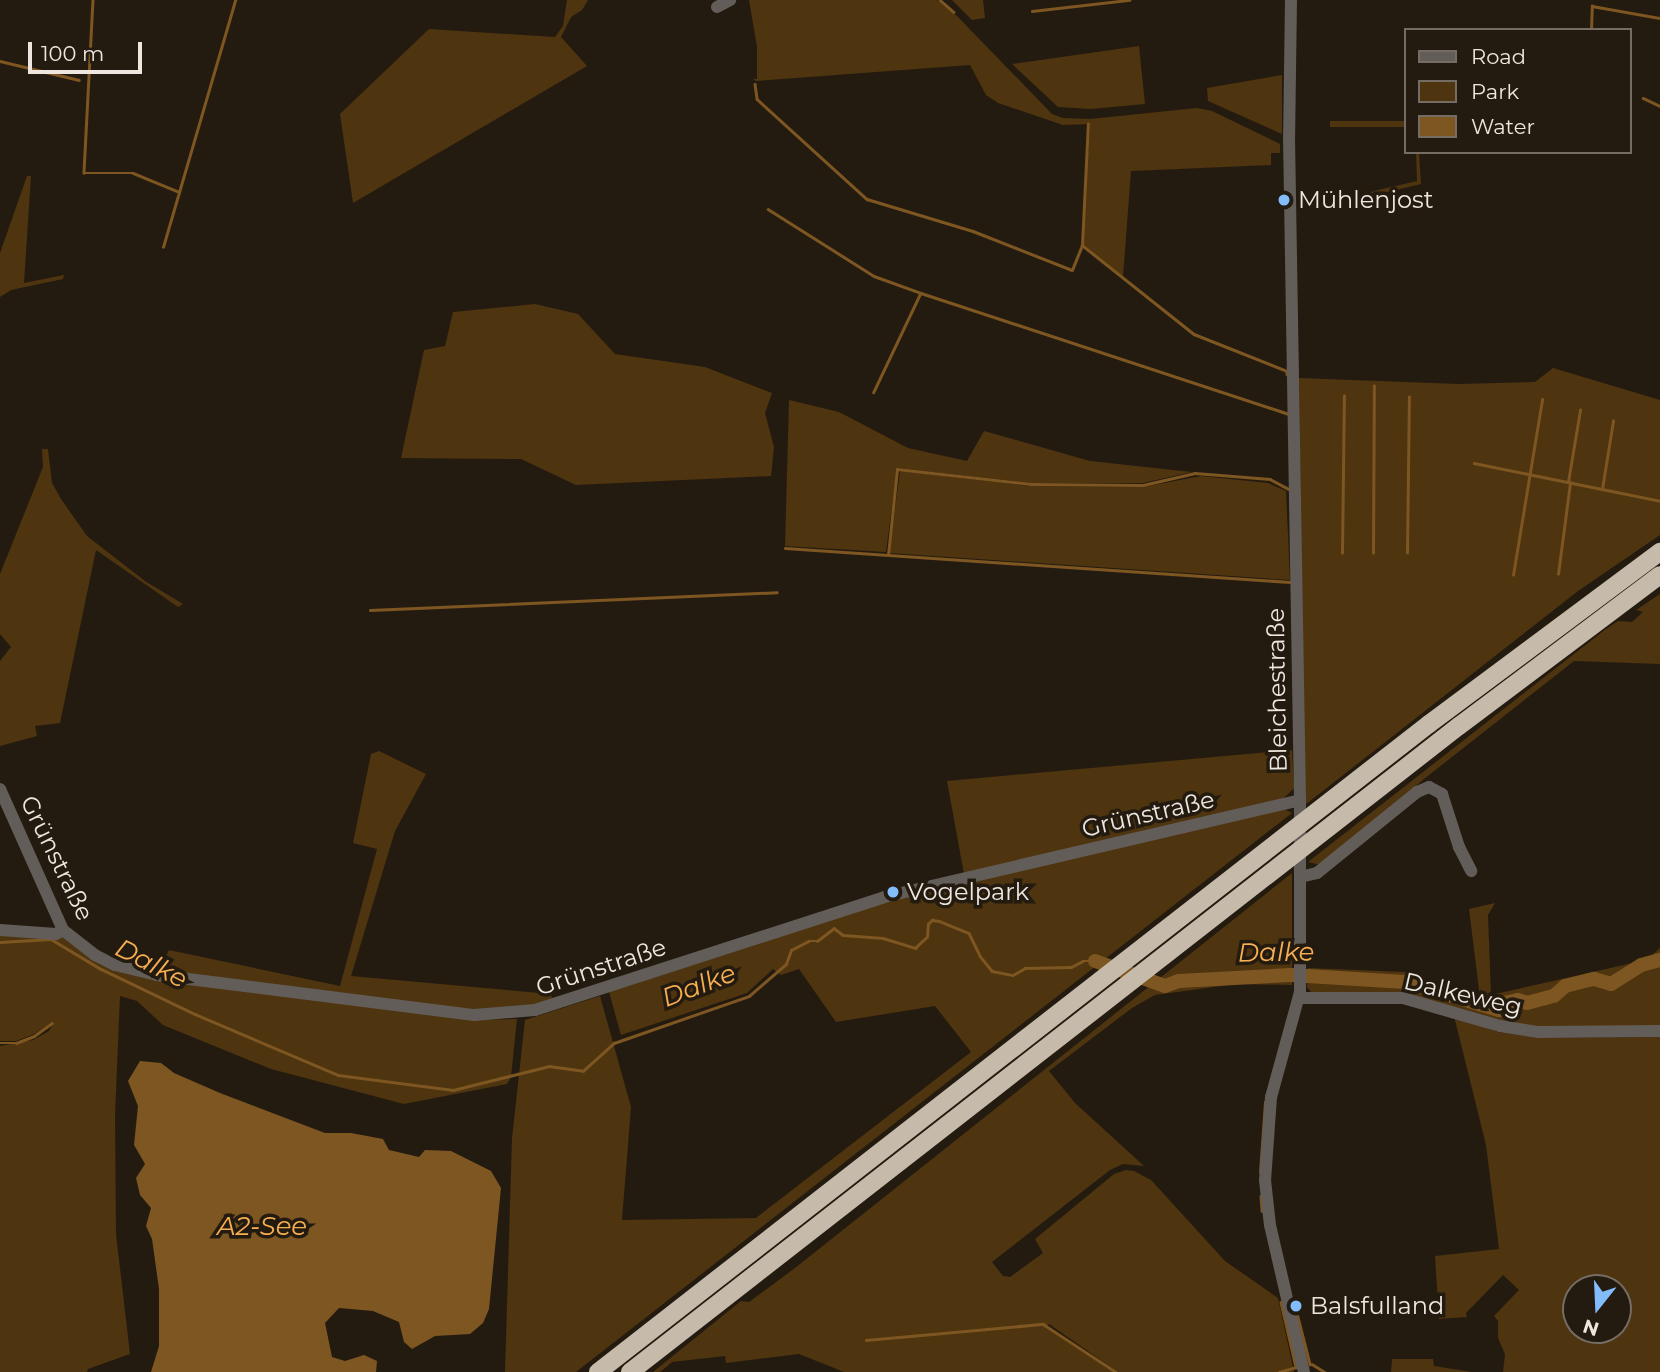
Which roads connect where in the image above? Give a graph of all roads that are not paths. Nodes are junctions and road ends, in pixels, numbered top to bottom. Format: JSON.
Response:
{"nodes":[{"id":1,"x":730,"y":0,"type":"edge"},
{"id":2,"x":1291,"y":0,"type":"edge"},
{"id":3,"x":717,"y":8,"type":"dead end"},
{"id":4,"x":1660,"y":552,"type":"edge"},
{"id":5,"x":1660,"y":575,"type":"edge"},
{"id":6,"x":0,"y":789,"type":"edge"},
{"id":7,"x":1300,"y":800,"type":"junction"},
{"id":8,"x":1471,"y":871,"type":"dead end"},
{"id":9,"x":1300,"y":877,"type":"junction"},
{"id":10,"x":0,"y":930,"type":"edge"},
{"id":11,"x":63,"y":930,"type":"junction"},
{"id":12,"x":1299,"y":995,"type":"junction"},
{"id":13,"x":1660,"y":1031,"type":"edge"},
{"id":14,"x":598,"y":1372,"type":"edge"},
{"id":15,"x":630,"y":1372,"type":"edge"},
{"id":16,"x":1304,"y":1372,"type":"edge"}],
"edges":[{"from":1,"to":3,"type":"street"},
{"from":2,"to":7,"type":"street","name":"Bleichestraße"},
{"from":4,"to":14,"type":"highway"},
{"from":5,"to":15,"type":"highway"},
{"from":6,"to":11,"type":"street","name":"Grünstraße"},
{"from":7,"to":9,"type":"street","name":"Bleichestraße"},
{"from":7,"to":11,"type":"street","name":"Grünstraße"},
{"from":8,"to":9,"type":"street"},
{"from":9,"to":12,"type":"street","name":"Bleichestraße"},
{"from":10,"to":11,"type":"street"},
{"from":12,"to":13,"type":"street","name":"Dalkeweg"},
{"from":12,"to":16,"type":"street","name":"Bleichestraße"}]}
